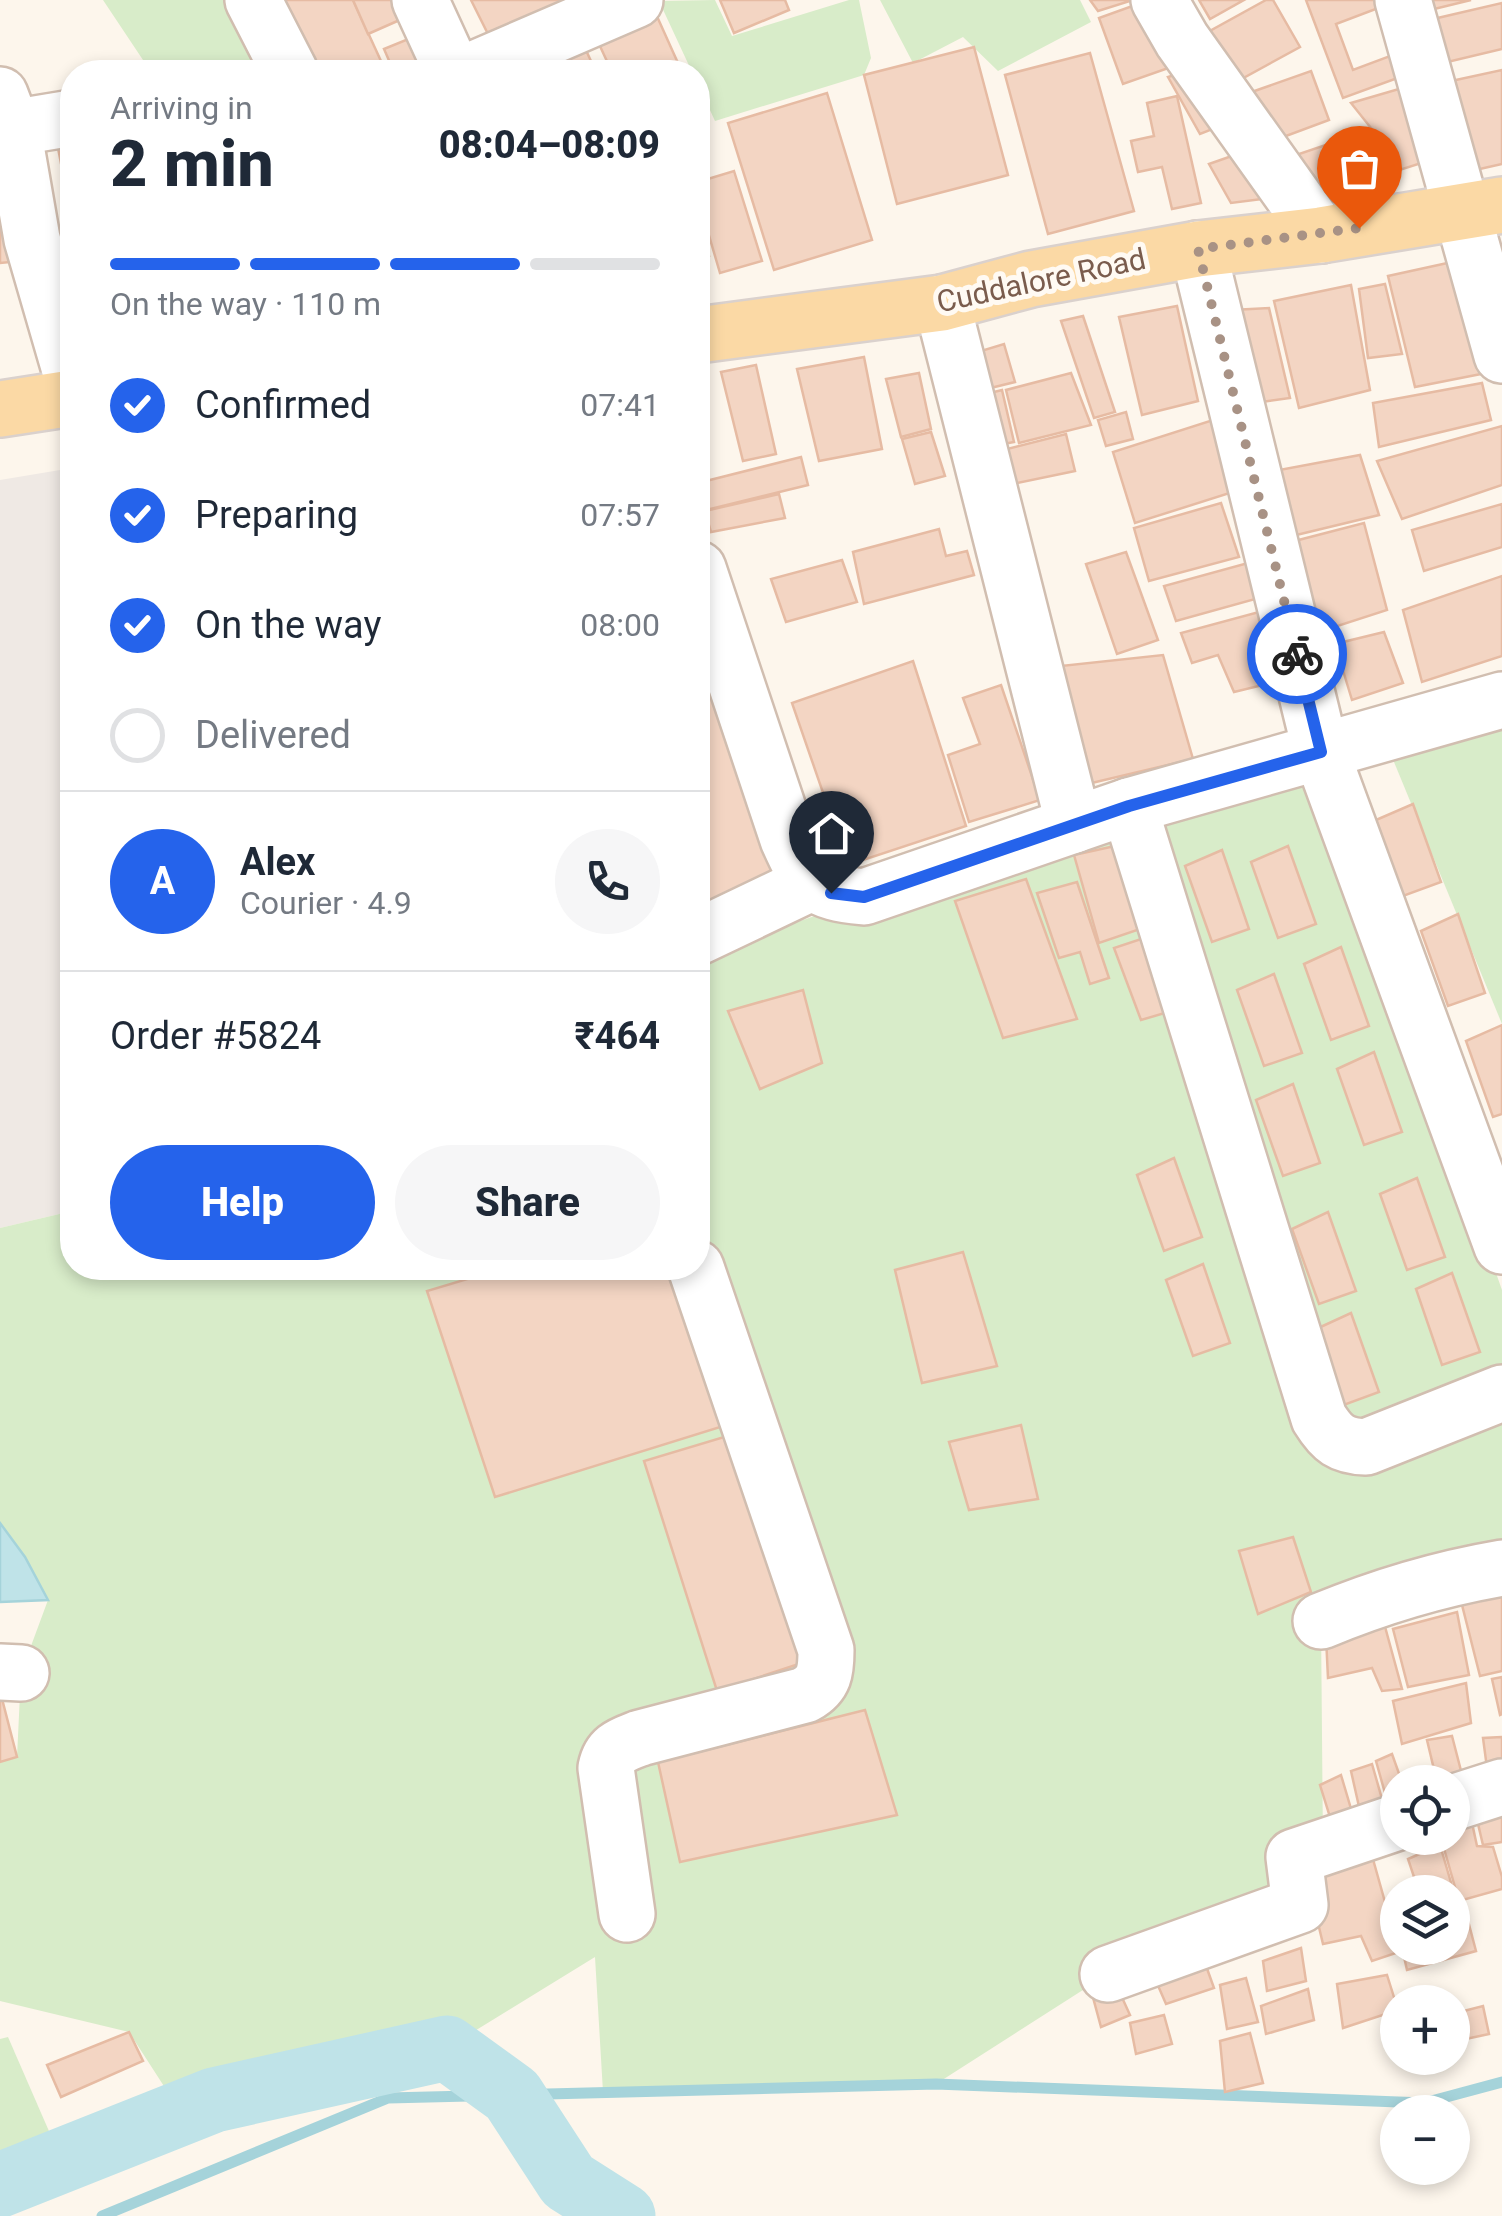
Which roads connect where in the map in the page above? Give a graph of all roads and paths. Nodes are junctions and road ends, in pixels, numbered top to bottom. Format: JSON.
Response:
{"nodes":[{"id":1,"x":253,"y":0,"type":"edge"},
{"id":2,"x":420,"y":0,"type":"edge"},
{"id":3,"x":635,"y":0,"type":"edge"},
{"id":4,"x":1159,"y":0,"type":"edge"},
{"id":5,"x":1403,"y":0,"type":"edge"},
{"id":6,"x":284,"y":60,"type":"edge"},
{"id":7,"x":448,"y":60,"type":"edge"},
{"id":8,"x":496,"y":60,"type":"edge"},
{"id":9,"x":4,"y":118,"type":"edge"},
{"id":10,"x":60,"y":118,"type":"edge"},
{"id":11,"x":1481,"y":208,"type":"edge"},
{"id":12,"x":50,"y":210,"type":"edge"},
{"id":13,"x":1321,"y":235,"type":"junction"},
{"id":14,"x":1198,"y":249,"type":"junction"},
{"id":15,"x":942,"y":302,"type":"junction"},
{"id":16,"x":710,"y":333,"type":"edge"},
{"id":17,"x":60,"y":336,"type":"edge"},
{"id":18,"x":1502,"y":355,"type":"edge"},
{"id":19,"x":60,"y":400,"type":"edge"},
{"id":20,"x":0,"y":409,"type":"edge"},
{"id":21,"x":710,"y":605,"type":"edge"},
{"id":22,"x":1502,"y":700,"type":"edge"},
{"id":23,"x":1321,"y":752,"type":"junction"},
{"id":24,"x":1129,"y":806,"type":"junction"},
{"id":25,"x":1074,"y":825,"type":"junction"},
{"id":26,"x":812,"y":882,"type":"junction"},
{"id":27,"x":710,"y":931,"type":"edge"},
{"id":28,"x":1502,"y":1246,"type":"edge"},
{"id":29,"x":700,"y":1280,"type":"edge"},
{"id":30,"x":1502,"y":1393,"type":"edge"},
{"id":31,"x":1502,"y":1568,"type":"edge"},
{"id":32,"x":1321,"y":1621,"type":"dead end"},
{"id":33,"x":1502,"y":1787,"type":"edge"},
{"id":34,"x":1470,"y":1797,"type":"edge"},
{"id":35,"x":1380,"y":1828,"type":"edge"},
{"id":36,"x":628,"y":1914,"type":"dead end"},
{"id":37,"x":1108,"y":1974,"type":"dead end"}],
"edges":[{"from":1,"to":6,"type":"street"},
{"from":2,"to":7,"type":"street"},
{"from":3,"to":8,"type":"street"},
{"from":4,"to":13,"type":"street"},
{"from":5,"to":11,"type":"street"},
{"from":9,"to":10,"type":"street"},
{"from":9,"to":12,"type":"street"},
{"from":11,"to":13,"type":"main road","name":"Cuddalore Road"},
{"from":11,"to":18,"type":"street"},
{"from":12,"to":17,"type":"street"},
{"from":13,"to":14,"type":"main road","name":"Cuddalore Road"},
{"from":14,"to":15,"type":"main road","name":"Cuddalore Road"},
{"from":14,"to":23,"type":"street"},
{"from":15,"to":16,"type":"main road","name":"Cuddalore Road"},
{"from":15,"to":25,"type":"street"},
{"from":19,"to":20,"type":"main road"},
{"from":21,"to":26,"type":"street"},
{"from":22,"to":23,"type":"street"},
{"from":23,"to":24,"type":"street"},
{"from":23,"to":28,"type":"street"},
{"from":24,"to":25,"type":"street"},
{"from":24,"to":30,"type":"street"},
{"from":25,"to":26,"type":"street"},
{"from":26,"to":27,"type":"street"},
{"from":29,"to":36,"type":"street"},
{"from":31,"to":32,"type":"street"},
{"from":33,"to":34,"type":"street"},
{"from":35,"to":37,"type":"street"}]}
